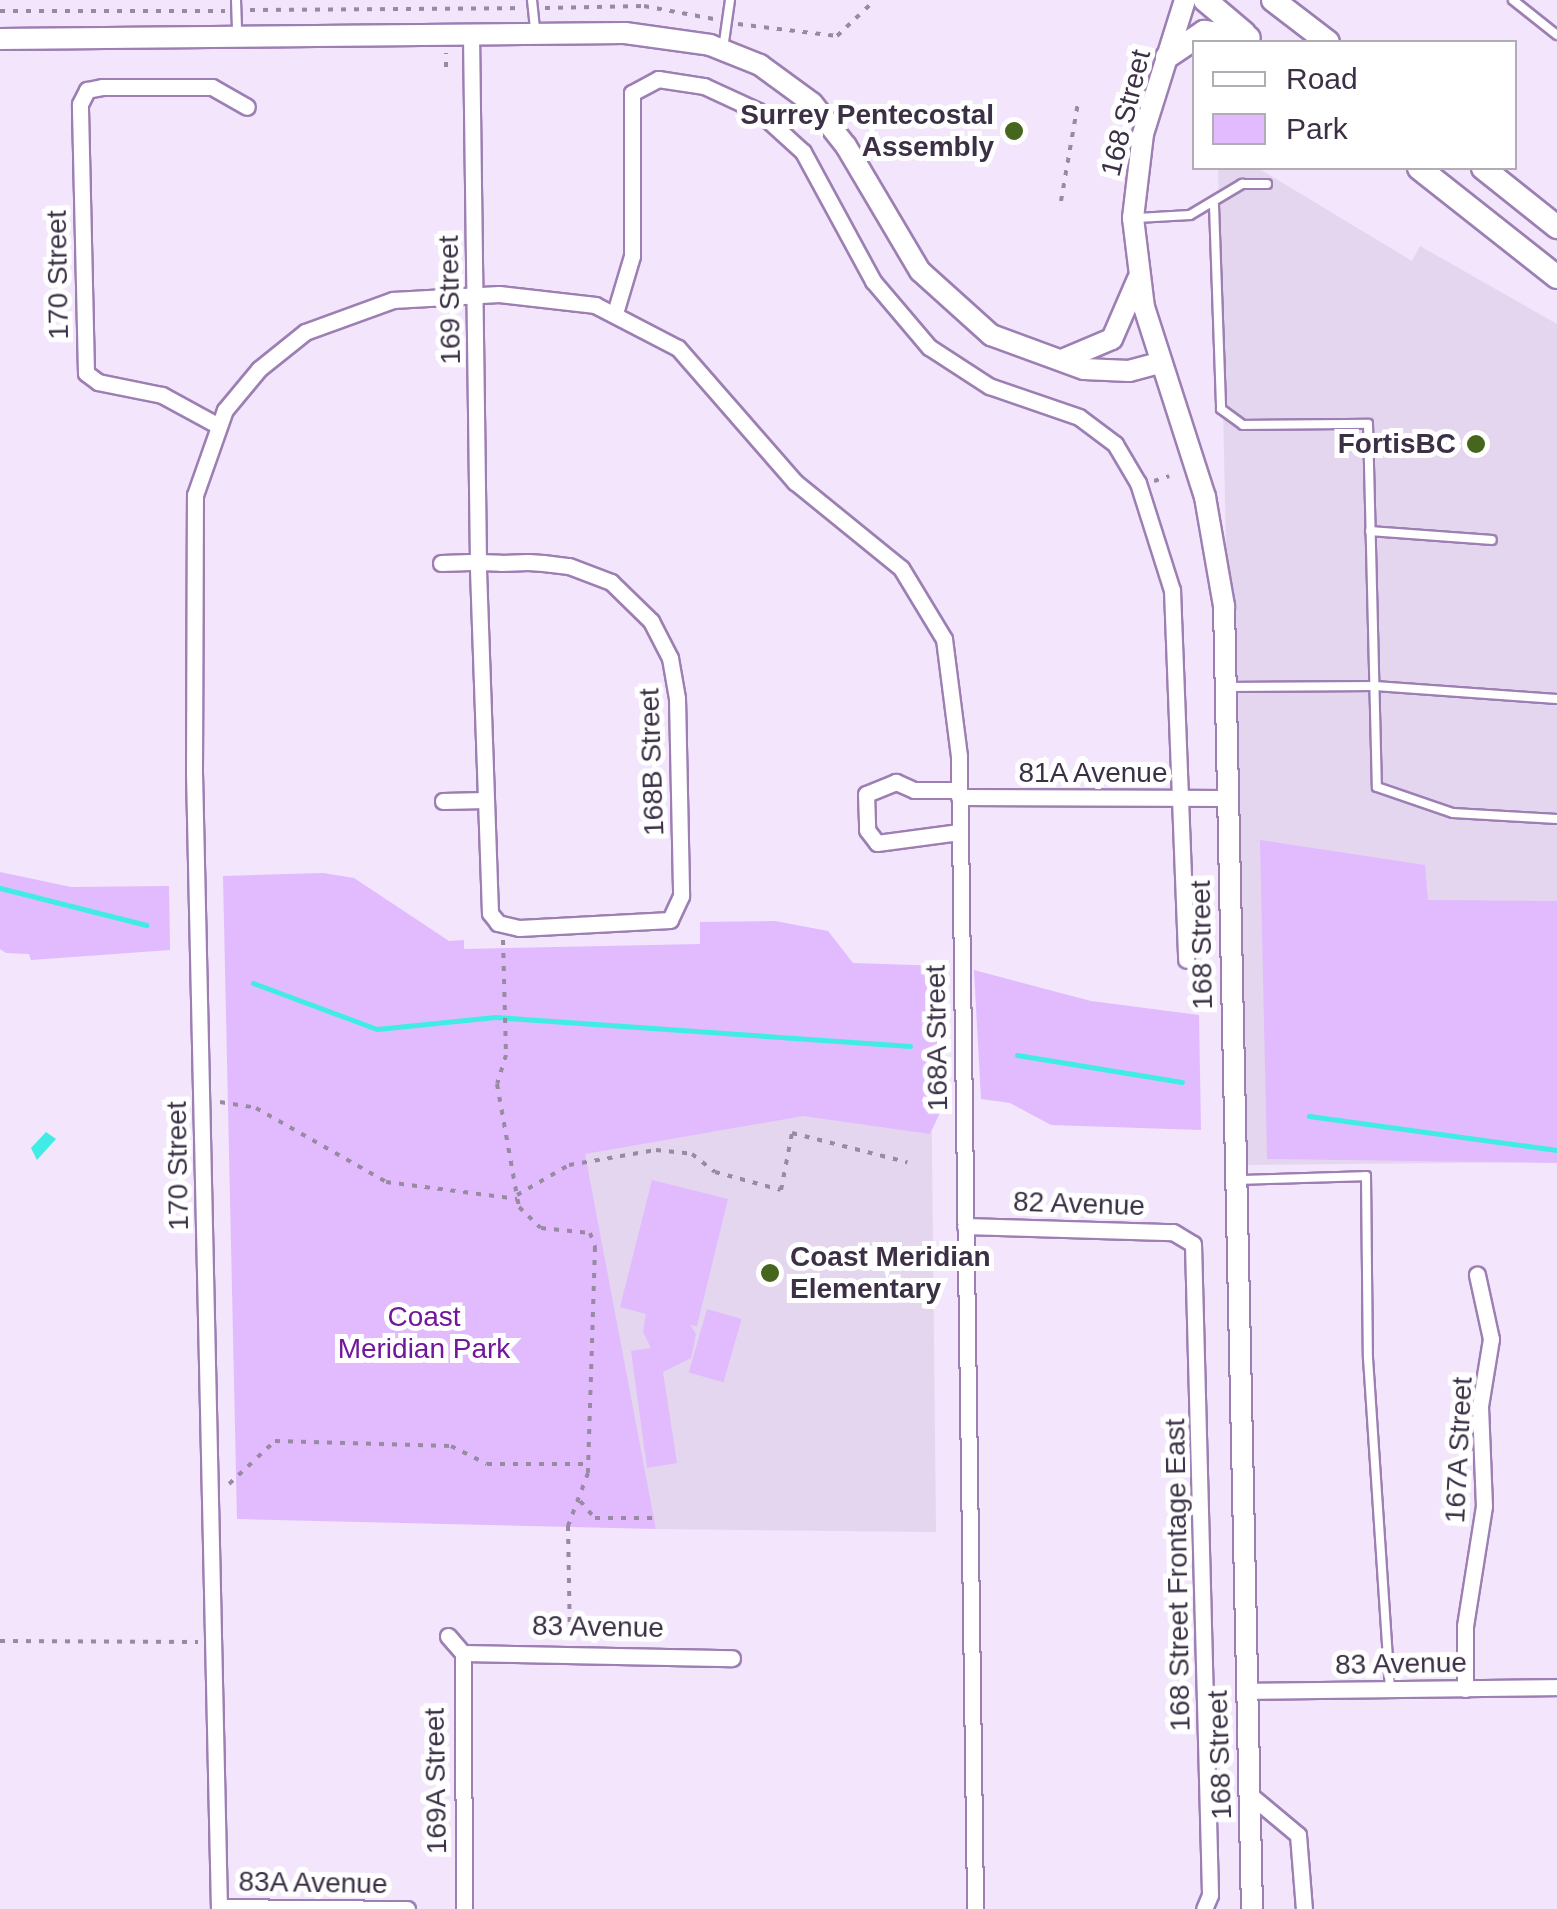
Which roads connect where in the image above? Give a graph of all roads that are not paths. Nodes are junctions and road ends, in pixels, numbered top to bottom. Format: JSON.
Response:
{"nodes":[{"id":1,"x":236,"y":0,"type":"edge"},
{"id":2,"x":532,"y":0,"type":"edge"},
{"id":3,"x":730,"y":0,"type":"edge"},
{"id":4,"x":1185,"y":0,"type":"edge"},
{"id":5,"x":1205,"y":0,"type":"edge"},
{"id":6,"x":1274,"y":0,"type":"edge"},
{"id":7,"x":1513,"y":0,"type":"edge"},
{"id":8,"x":1557,"y":35,"type":"edge"},
{"id":9,"x":534,"y":36,"type":"junction"},
{"id":10,"x":471,"y":37,"type":"junction"},
{"id":11,"x":237,"y":38,"type":"junction"},
{"id":12,"x":0,"y":39,"type":"edge"},
{"id":13,"x":1198,"y":40,"type":"edge"},
{"id":14,"x":1252,"y":40,"type":"edge"},
{"id":15,"x":1325,"y":40,"type":"edge"},
{"id":16,"x":1192,"y":43,"type":"edge"},
{"id":17,"x":723,"y":48,"type":"junction"},
{"id":18,"x":1167,"y":56,"type":"junction"},
{"id":19,"x":247,"y":107,"type":"dead end"},
{"id":20,"x":1422,"y":170,"type":"edge"},
{"id":21,"x":1486,"y":170,"type":"edge"},
{"id":22,"x":1267,"y":184,"type":"dead end"},
{"id":23,"x":1214,"y":205,"type":"junction"},
{"id":24,"x":1133,"y":218,"type":"junction"},
{"id":25,"x":1557,"y":227,"type":"edge"},
{"id":26,"x":1138,"y":277,"type":"junction"},
{"id":27,"x":1557,"y":277,"type":"edge"},
{"id":28,"x":475,"y":294,"type":"junction"},
{"id":29,"x":615,"y":312,"type":"junction"},
{"id":30,"x":1049,"y":361,"type":"junction"},
{"id":31,"x":1159,"y":364,"type":"junction"},
{"id":32,"x":217,"y":425,"type":"junction"},
{"id":33,"x":1370,"y":531,"type":"junction"},
{"id":34,"x":1492,"y":540,"type":"dead end"},
{"id":35,"x":478,"y":562,"type":"junction"},
{"id":36,"x":442,"y":563,"type":"dead end"},
{"id":37,"x":1375,"y":686,"type":"junction"},
{"id":38,"x":1226,"y":687,"type":"junction"},
{"id":39,"x":1557,"y":699,"type":"edge"},
{"id":40,"x":959,"y":793,"type":"junction"},
{"id":41,"x":1181,"y":798,"type":"junction"},
{"id":42,"x":1226,"y":798,"type":"junction"},
{"id":43,"x":485,"y":800,"type":"junction"},
{"id":44,"x":443,"y":801,"type":"dead end"},
{"id":45,"x":1557,"y":819,"type":"edge"},
{"id":46,"x":959,"y":832,"type":"junction"},
{"id":47,"x":498,"y":923,"type":"joint"},
{"id":48,"x":1186,"y":960,"type":"dead end"},
{"id":49,"x":1234,"y":1180,"type":"junction"},
{"id":50,"x":965,"y":1226,"type":"junction"},
{"id":51,"x":1191,"y":1239,"type":"joint"},
{"id":52,"x":1477,"y":1275,"type":"dead end"},
{"id":53,"x":448,"y":1636,"type":"dead end"},
{"id":54,"x":463,"y":1653,"type":"junction"},
{"id":55,"x":732,"y":1658,"type":"dead end"},
{"id":56,"x":1557,"y":1687,"type":"edge"},
{"id":57,"x":1465,"y":1689,"type":"junction"},
{"id":58,"x":1390,"y":1690,"type":"junction"},
{"id":59,"x":1245,"y":1691,"type":"junction"},
{"id":60,"x":1249,"y":1794,"type":"junction"},
{"id":61,"x":219,"y":1908,"type":"edge"},
{"id":62,"x":407,"y":1909,"type":"edge"},
{"id":63,"x":464,"y":1909,"type":"edge"},
{"id":64,"x":976,"y":1909,"type":"edge"},
{"id":65,"x":1204,"y":1909,"type":"edge"},
{"id":66,"x":1252,"y":1909,"type":"edge"},
{"id":67,"x":1304,"y":1909,"type":"edge"}],
"edges":[{"from":1,"to":11,"type":"lane"},
{"from":2,"to":9,"type":"lane"},
{"from":3,"to":17,"type":"lane"},
{"from":4,"to":18,"type":"main road","name":"168 Street"},
{"from":5,"to":14,"type":"main road"},
{"from":6,"to":15,"type":"main road"},
{"from":7,"to":8,"type":"lane"},
{"from":9,"to":10,"type":"main road"},
{"from":9,"to":17,"type":"main road"},
{"from":10,"to":11,"type":"main road"},
{"from":10,"to":28,"type":"street","name":"169 Street"},
{"from":11,"to":12,"type":"main road"},
{"from":13,"to":14,"type":"main road"},
{"from":16,"to":18,"type":"main road"},
{"from":17,"to":30,"type":"main road"},
{"from":18,"to":24,"type":"main road","name":"168 Street"},
{"from":19,"to":32,"type":"street","name":"170 Street"},
{"from":20,"to":27,"type":"main road"},
{"from":21,"to":25,"type":"main road"},
{"from":22,"to":23,"type":"lane"},
{"from":23,"to":24,"type":"lane"},
{"from":23,"to":33,"type":"lane"},
{"from":24,"to":26,"type":"main road","name":"168 Street"},
{"from":26,"to":30,"type":"main road"},
{"from":26,"to":31,"type":"main road","name":"168 Street"},
{"from":28,"to":29,"type":"street","name":"168A Street"},
{"from":28,"to":32,"type":"street","name":"170 Street"},
{"from":28,"to":35,"type":"street","name":"169 Street"},
{"from":29,"to":40,"type":"street","name":"168A Street"},
{"from":29,"to":41,"type":"street"},
{"from":30,"to":31,"type":"main road"},
{"from":31,"to":38,"type":"main road","name":"168 Street"},
{"from":32,"to":61,"type":"street","name":"170 Street"},
{"from":33,"to":34,"type":"lane"},
{"from":33,"to":37,"type":"lane"},
{"from":35,"to":36,"type":"street"},
{"from":35,"to":43,"type":"street","name":"169 Street"},
{"from":35,"to":47,"type":"street","name":"168B Street"},
{"from":37,"to":38,"type":"lane"},
{"from":37,"to":39,"type":"lane"},
{"from":37,"to":45,"type":"lane"},
{"from":38,"to":42,"type":"main road","name":"168 Street"},
{"from":40,"to":41,"type":"street","name":"81A Avenue"},
{"from":40,"to":46,"type":"street","name":"168A Street"},
{"from":40,"to":46,"type":"street","name":"81A Avenue"},
{"from":41,"to":42,"type":"street","name":"81A Avenue"},
{"from":41,"to":48,"type":"street"},
{"from":42,"to":49,"type":"main road","name":"168 Street"},
{"from":43,"to":44,"type":"street"},
{"from":43,"to":47,"type":"street","name":"169 Street"},
{"from":46,"to":50,"type":"street","name":"168A Street"},
{"from":49,"to":58,"type":"lane"},
{"from":49,"to":59,"type":"main road","name":"168 Street"},
{"from":50,"to":51,"type":"street","name":"82 Avenue"},
{"from":50,"to":64,"type":"street","name":"168A Street"},
{"from":51,"to":65,"type":"street","name":"168 Street Frontage East"},
{"from":52,"to":57,"type":"street","name":"167A Street"},
{"from":53,"to":54,"type":"street"},
{"from":54,"to":55,"type":"street","name":"83 Avenue"},
{"from":54,"to":63,"type":"street","name":"169A Street"},
{"from":56,"to":57,"type":"street","name":"83 Avenue"},
{"from":57,"to":58,"type":"street","name":"83 Avenue"},
{"from":58,"to":59,"type":"street","name":"83 Avenue"},
{"from":59,"to":60,"type":"main road","name":"168 Street"},
{"from":60,"to":66,"type":"main road","name":"168 Street"},
{"from":60,"to":67,"type":"street"},
{"from":61,"to":62,"type":"street","name":"83A Avenue"}]}
